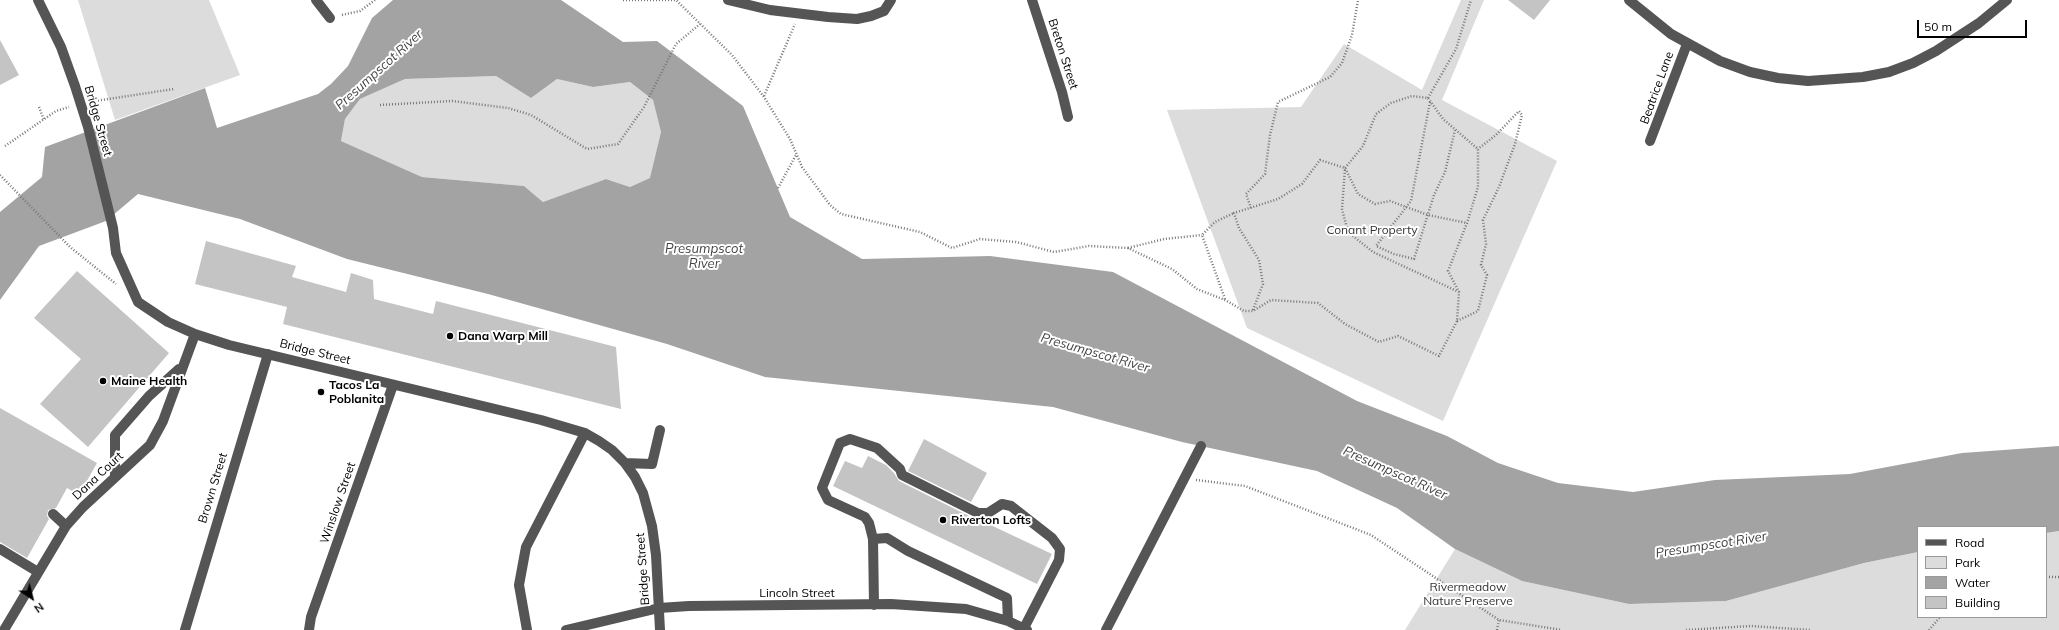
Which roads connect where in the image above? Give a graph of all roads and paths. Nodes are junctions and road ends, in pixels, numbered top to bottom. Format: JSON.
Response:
{"nodes":[{"id":1,"x":38,"y":0,"type":"edge"},
{"id":2,"x":316,"y":0,"type":"edge"},
{"id":3,"x":375,"y":0,"type":"edge"},
{"id":4,"x":623,"y":0,"type":"edge"},
{"id":5,"x":676,"y":0,"type":"edge"},
{"id":6,"x":728,"y":0,"type":"edge"},
{"id":7,"x":891,"y":0,"type":"edge"},
{"id":8,"x":1032,"y":0,"type":"edge"},
{"id":9,"x":1358,"y":0,"type":"edge"},
{"id":10,"x":1471,"y":0,"type":"edge"},
{"id":11,"x":1629,"y":0,"type":"edge"},
{"id":12,"x":2007,"y":0,"type":"edge"},
{"id":13,"x":800,"y":14,"type":"junction"},
{"id":14,"x":330,"y":18,"type":"joint"},
{"id":15,"x":700,"y":24,"type":"junction"},
{"id":16,"x":1687,"y":44,"type":"junction"},
{"id":17,"x":174,"y":89,"type":"dead end"},
{"id":18,"x":764,"y":97,"type":"junction"},
{"id":19,"x":1429,"y":100,"type":"junction"},
{"id":20,"x":95,"y":101,"type":"dead end"},
{"id":21,"x":380,"y":105,"type":"dead end"},
{"id":22,"x":39,"y":107,"type":"dead end"},
{"id":23,"x":70,"y":107,"type":"dead end"},
{"id":24,"x":1068,"y":117,"type":"dead end"},
{"id":25,"x":44,"y":120,"type":"junction"},
{"id":26,"x":1455,"y":130,"type":"junction"},
{"id":27,"x":1650,"y":140,"type":"dead end"},
{"id":28,"x":5,"y":146,"type":"dead end"},
{"id":29,"x":1478,"y":149,"type":"junction"},
{"id":30,"x":796,"y":154,"type":"junction"},
{"id":31,"x":1345,"y":168,"type":"junction"},
{"id":32,"x":0,"y":175,"type":"edge"},
{"id":33,"x":778,"y":188,"type":"dead end"},
{"id":34,"x":1407,"y":206,"type":"junction"},
{"id":35,"x":1252,"y":208,"type":"junction"},
{"id":36,"x":1234,"y":213,"type":"junction"},
{"id":37,"x":1428,"y":215,"type":"junction"},
{"id":38,"x":1468,"y":223,"type":"junction"},
{"id":39,"x":1202,"y":235,"type":"junction"},
{"id":40,"x":1128,"y":248,"type":"junction"},
{"id":41,"x":121,"y":288,"type":"dead end"},
{"id":42,"x":1459,"y":292,"type":"junction"},
{"id":43,"x":1225,"y":300,"type":"junction"},
{"id":44,"x":1253,"y":311,"type":"junction"},
{"id":45,"x":1458,"y":321,"type":"junction"},
{"id":46,"x":195,"y":334,"type":"junction"},
{"id":47,"x":268,"y":354,"type":"junction"},
{"id":48,"x":181,"y":368,"type":"junction"},
{"id":49,"x":393,"y":385,"type":"junction"},
{"id":50,"x":660,"y":430,"type":"dead end"},
{"id":51,"x":584,"y":433,"type":"junction"},
{"id":52,"x":1201,"y":446,"type":"dead end"},
{"id":53,"x":625,"y":463,"type":"junction"},
{"id":54,"x":115,"y":477,"type":"junction"},
{"id":55,"x":1184,"y":478,"type":"junction"},
{"id":56,"x":53,"y":514,"type":"dead end"},
{"id":57,"x":66,"y":526,"type":"junction"},
{"id":58,"x":873,"y":539,"type":"junction"},
{"id":59,"x":0,"y":549,"type":"edge"},
{"id":60,"x":38,"y":572,"type":"junction"},
{"id":61,"x":2059,"y":576,"type":"edge"},
{"id":62,"x":2047,"y":577,"type":"edge"},
{"id":63,"x":874,"y":605,"type":"junction"},
{"id":64,"x":659,"y":608,"type":"junction"},
{"id":65,"x":1939,"y":618,"type":"edge"},
{"id":66,"x":1500,"y":620,"type":"junction"},
{"id":67,"x":1008,"y":621,"type":"junction"},
{"id":68,"x":1026,"y":629,"type":"edge"},
{"id":69,"x":4,"y":630,"type":"edge"},
{"id":70,"x":185,"y":630,"type":"edge"},
{"id":71,"x":309,"y":630,"type":"edge"},
{"id":72,"x":527,"y":630,"type":"edge"},
{"id":73,"x":566,"y":630,"type":"edge"},
{"id":74,"x":660,"y":630,"type":"edge"},
{"id":75,"x":1106,"y":630,"type":"edge"},
{"id":76,"x":1497,"y":630,"type":"edge"},
{"id":77,"x":1562,"y":630,"type":"edge"},
{"id":78,"x":1686,"y":630,"type":"edge"},
{"id":79,"x":1810,"y":630,"type":"edge"},
{"id":80,"x":1929,"y":630,"type":"edge"}],
"edges":[{"from":1,"to":46,"type":"street","name":"Bridge Street"},
{"from":2,"to":14,"type":"street"},
{"from":3,"to":14,"type":"path"},
{"from":4,"to":5,"type":"path"},
{"from":5,"to":15,"type":"path"},
{"from":6,"to":13,"type":"street"},
{"from":7,"to":13,"type":"street"},
{"from":8,"to":24,"type":"street","name":"Breton Street"},
{"from":9,"to":35,"type":"path"},
{"from":10,"to":19,"type":"path"},
{"from":11,"to":16,"type":"street"},
{"from":12,"to":16,"type":"street"},
{"from":13,"to":18,"type":"path"},
{"from":15,"to":18,"type":"path"},
{"from":15,"to":21,"type":"path"},
{"from":16,"to":27,"type":"street","name":"Beatrice Lane"},
{"from":17,"to":20,"type":"path"},
{"from":18,"to":30,"type":"path"},
{"from":19,"to":26,"type":"path"},
{"from":19,"to":31,"type":"path"},
{"from":19,"to":34,"type":"path"},
{"from":22,"to":25,"type":"path"},
{"from":23,"to":25,"type":"path"},
{"from":25,"to":28,"type":"path"},
{"from":26,"to":29,"type":"path"},
{"from":26,"to":37,"type":"path"},
{"from":29,"to":38,"type":"path"},
{"from":29,"to":45,"type":"path"},
{"from":30,"to":33,"type":"path"},
{"from":30,"to":40,"type":"path"},
{"from":31,"to":34,"type":"path"},
{"from":31,"to":35,"type":"path"},
{"from":31,"to":42,"type":"path"},
{"from":32,"to":41,"type":"path"},
{"from":34,"to":37,"type":"path"},
{"from":34,"to":37,"type":"path"},
{"from":35,"to":36,"type":"path"},
{"from":36,"to":39,"type":"path"},
{"from":36,"to":44,"type":"path"},
{"from":37,"to":38,"type":"path"},
{"from":38,"to":42,"type":"path"},
{"from":39,"to":40,"type":"path"},
{"from":39,"to":43,"type":"path"},
{"from":40,"to":43,"type":"path"},
{"from":42,"to":45,"type":"path"},
{"from":43,"to":44,"type":"path"},
{"from":44,"to":45,"type":"path"},
{"from":46,"to":47,"type":"street","name":"Bridge Street"},
{"from":46,"to":48,"type":"street","name":"Dana Court"},
{"from":47,"to":49,"type":"street","name":"Bridge Street"},
{"from":47,"to":70,"type":"street","name":"Brown Street"},
{"from":48,"to":54,"type":"street","name":"Dana Court"},
{"from":48,"to":54,"type":"street"},
{"from":49,"to":51,"type":"street","name":"Bridge Street"},
{"from":49,"to":71,"type":"street","name":"Winslow Street"},
{"from":50,"to":53,"type":"street"},
{"from":51,"to":53,"type":"street","name":"Bridge Street"},
{"from":51,"to":72,"type":"street"},
{"from":52,"to":55,"type":"street"},
{"from":53,"to":64,"type":"street","name":"Bridge Street"},
{"from":54,"to":57,"type":"street","name":"Dana Court"},
{"from":55,"to":66,"type":"path"},
{"from":55,"to":75,"type":"street"},
{"from":56,"to":57,"type":"street"},
{"from":57,"to":60,"type":"street","name":"Dana Court"},
{"from":58,"to":63,"type":"street"},
{"from":58,"to":67,"type":"street"},
{"from":58,"to":68,"type":"street"},
{"from":59,"to":60,"type":"street"},
{"from":60,"to":69,"type":"street","name":"Dana Court"},
{"from":61,"to":62,"type":"path"},
{"from":63,"to":64,"type":"street","name":"Lincoln Street"},
{"from":63,"to":67,"type":"street","name":"Lincoln Street"},
{"from":64,"to":73,"type":"street","name":"Lincoln Street"},
{"from":64,"to":74,"type":"street","name":"Bridge Street"},
{"from":65,"to":80,"type":"path"},
{"from":66,"to":76,"type":"path"},
{"from":66,"to":77,"type":"path"},
{"from":67,"to":68,"type":"street","name":"Lincoln Street"},
{"from":78,"to":79,"type":"path"}]}
